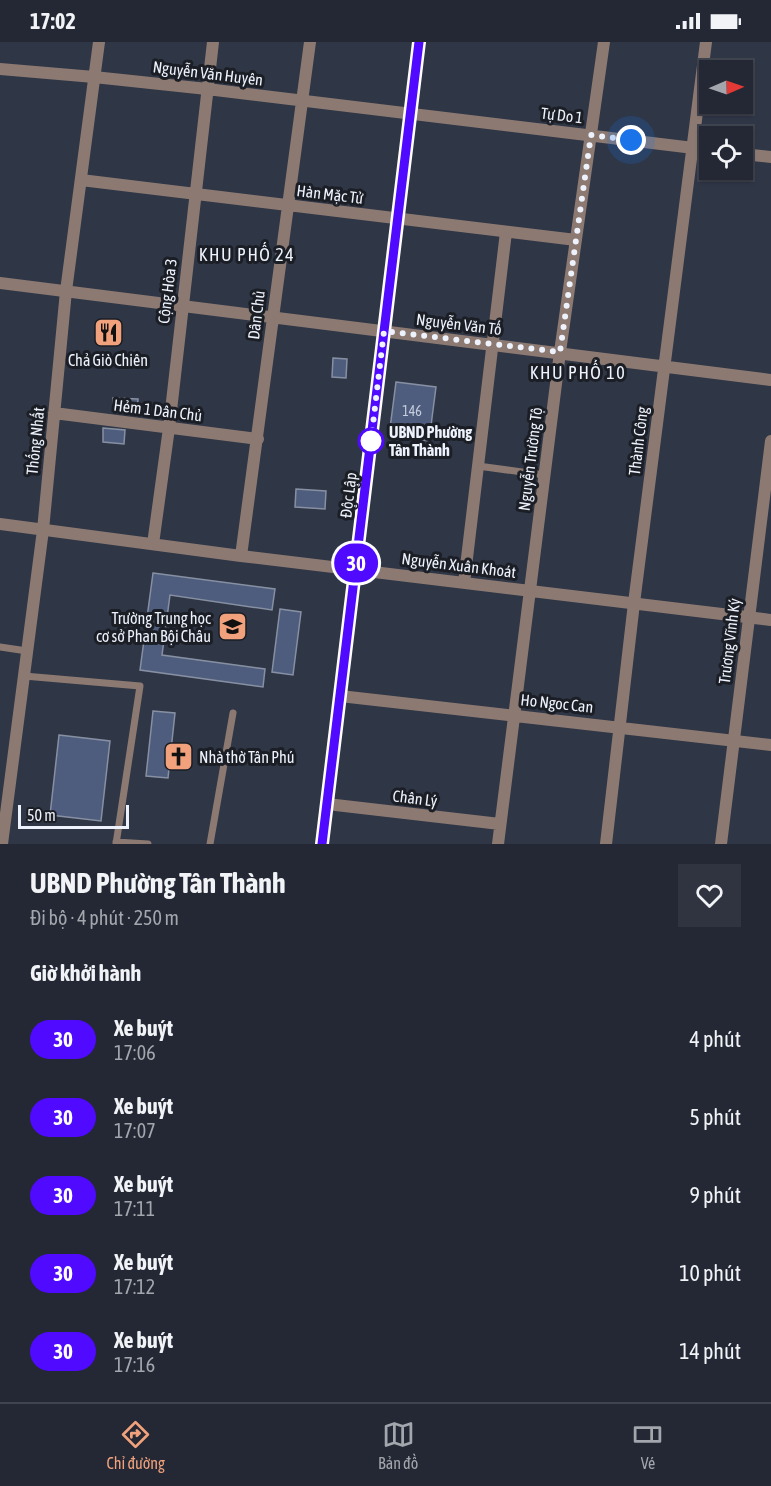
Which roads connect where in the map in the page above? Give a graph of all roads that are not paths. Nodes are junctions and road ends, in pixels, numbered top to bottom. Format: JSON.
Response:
{"nodes":[{"id":1,"x":99,"y":42,"type":"edge"},
{"id":2,"x":213,"y":42,"type":"edge"},
{"id":3,"x":310,"y":42,"type":"edge"},
{"id":4,"x":419,"y":42,"type":"edge"},
{"id":5,"x":604,"y":42,"type":"edge"},
{"id":6,"x":706,"y":42,"type":"edge"},
{"id":7,"x":0,"y":69,"type":"edge"},
{"id":8,"x":94,"y":77,"type":"junction"},
{"id":9,"x":207,"y":90,"type":"junction"},
{"id":10,"x":303,"y":102,"type":"junction"},
{"id":11,"x":411,"y":114,"type":"junction"},
{"id":12,"x":591,"y":135,"type":"junction"},
{"id":13,"x":692,"y":148,"type":"junction"},
{"id":14,"x":699,"y":149,"type":"edge"},
{"id":15,"x":753,"y":155,"type":"edge"},
{"id":16,"x":771,"y":157,"type":"edge"},
{"id":17,"x":81,"y":180,"type":"junction"},
{"id":18,"x":196,"y":195,"type":"junction"},
{"id":19,"x":287,"y":206,"type":"junction"},
{"id":20,"x":398,"y":219,"type":"junction"},
{"id":21,"x":506,"y":231,"type":"junction"},
{"id":22,"x":576,"y":240,"type":"junction"},
{"id":23,"x":0,"y":284,"type":"edge"},
{"id":24,"x":66,"y":291,"type":"junction"},
{"id":25,"x":182,"y":306,"type":"junction"},
{"id":26,"x":273,"y":318,"type":"junction"},
{"id":27,"x":384,"y":331,"type":"junction"},
{"id":28,"x":493,"y":344,"type":"junction"},
{"id":29,"x":560,"y":352,"type":"junction"},
{"id":30,"x":664,"y":366,"type":"junction"},
{"id":31,"x":771,"y":380,"type":"edge"},
{"id":32,"x":54,"y":413,"type":"junction"},
{"id":33,"x":169,"y":428,"type":"junction"},
{"id":34,"x":258,"y":439,"type":"junction"},
{"id":35,"x":771,"y":441,"type":"edge"},
{"id":36,"x":478,"y":466,"type":"junction"},
{"id":37,"x":544,"y":475,"type":"junction"},
{"id":38,"x":0,"y":524,"type":"edge"},
{"id":39,"x":43,"y":530,"type":"junction"},
{"id":40,"x":153,"y":544,"type":"junction"},
{"id":41,"x":241,"y":556,"type":"junction"},
{"id":42,"x":355,"y":569,"type":"junction"},
{"id":43,"x":464,"y":582,"type":"junction"},
{"id":44,"x":530,"y":591,"type":"junction"},
{"id":45,"x":634,"y":603,"type":"junction"},
{"id":46,"x":749,"y":617,"type":"junction"},
{"id":47,"x":771,"y":620,"type":"edge"},
{"id":48,"x":0,"y":647,"type":"edge"},
{"id":49,"x":27,"y":651,"type":"junction"},
{"id":50,"x":24,"y":676,"type":"junction"},
{"id":51,"x":340,"y":696,"type":"junction"},
{"id":52,"x":233,"y":712,"type":"dead end"},
{"id":53,"x":514,"y":715,"type":"junction"},
{"id":54,"x":620,"y":727,"type":"junction"},
{"id":55,"x":734,"y":741,"type":"junction"},
{"id":56,"x":771,"y":745,"type":"edge"},
{"id":57,"x":327,"y":804,"type":"junction"},
{"id":58,"x":500,"y":824,"type":"junction"},
{"id":59,"x":116,"y":843,"type":"edge"},
{"id":60,"x":2,"y":844,"type":"edge"},
{"id":61,"x":148,"y":844,"type":"edge"},
{"id":62,"x":210,"y":844,"type":"edge"},
{"id":63,"x":322,"y":844,"type":"edge"},
{"id":64,"x":498,"y":844,"type":"edge"},
{"id":65,"x":606,"y":844,"type":"edge"},
{"id":66,"x":721,"y":844,"type":"edge"}],
"edges":[{"from":1,"to":8,"type":"street","name":"Thống Nhất"},
{"from":2,"to":9,"type":"street","name":"Cộng Hòa 3"},
{"from":3,"to":10,"type":"street","name":"Dân Chủ"},
{"from":4,"to":11,"type":"street","name":"Độc Lập"},
{"from":5,"to":12,"type":"street","name":"Nguyễn Trường Tộ"},
{"from":6,"to":13,"type":"street","name":"Thành Công"},
{"from":7,"to":8,"type":"street","name":"Nguyễn Văn Huyên"},
{"from":8,"to":9,"type":"street","name":"Nguyễn Văn Huyên"},
{"from":8,"to":17,"type":"street","name":"Thống Nhất"},
{"from":9,"to":10,"type":"street","name":"Nguyễn Văn Huyên"},
{"from":9,"to":18,"type":"street","name":"Cộng Hòa 3"},
{"from":10,"to":11,"type":"street","name":"Nguyễn Văn Huyên"},
{"from":10,"to":19,"type":"street","name":"Dân Chủ"},
{"from":11,"to":12,"type":"street","name":"Tự Do 1"},
{"from":11,"to":20,"type":"street","name":"Độc Lập"},
{"from":12,"to":13,"type":"street","name":"Tự Do 1"},
{"from":12,"to":22,"type":"street","name":"Nguyễn Trường Tộ"},
{"from":13,"to":14,"type":"street","name":"Tự Do 1"},
{"from":13,"to":30,"type":"street","name":"Thành Công"},
{"from":15,"to":16,"type":"street"},
{"from":17,"to":18,"type":"street","name":"Hàn Mặc Tử"},
{"from":17,"to":24,"type":"street","name":"Thống Nhất"},
{"from":18,"to":19,"type":"street","name":"Hàn Mặc Tử"},
{"from":18,"to":25,"type":"street","name":"Cộng Hòa 3"},
{"from":19,"to":20,"type":"street","name":"Hàn Mặc Tử"},
{"from":19,"to":26,"type":"street","name":"Dân Chủ"},
{"from":20,"to":21,"type":"street","name":"Hàn Mặc Tử"},
{"from":20,"to":27,"type":"street","name":"Độc Lập"},
{"from":21,"to":22,"type":"street","name":"Hàn Mặc Tử"},
{"from":21,"to":28,"type":"street"},
{"from":22,"to":29,"type":"street","name":"Nguyễn Trường Tộ"},
{"from":23,"to":24,"type":"street","name":"Nguyễn Văn Tố"},
{"from":24,"to":25,"type":"street","name":"Nguyễn Văn Tố"},
{"from":24,"to":32,"type":"street","name":"Thống Nhất"},
{"from":25,"to":26,"type":"street","name":"Nguyễn Văn Tố"},
{"from":25,"to":33,"type":"street","name":"Cộng Hòa 3"},
{"from":26,"to":27,"type":"street","name":"Nguyễn Văn Tố"},
{"from":26,"to":34,"type":"street","name":"Dân Chủ"},
{"from":27,"to":28,"type":"street","name":"Nguyễn Văn Tố"},
{"from":27,"to":42,"type":"street","name":"Độc Lập"},
{"from":28,"to":29,"type":"street","name":"Nguyễn Văn Tố"},
{"from":28,"to":36,"type":"street"},
{"from":29,"to":30,"type":"street","name":"Nguyễn Văn Tố"},
{"from":29,"to":37,"type":"street","name":"Nguyễn Trường Tộ"},
{"from":30,"to":31,"type":"street","name":"Nguyễn Văn Tố"},
{"from":30,"to":45,"type":"street","name":"Thành Công"},
{"from":32,"to":33,"type":"street","name":"Hẻm 1 Dân Chủ"},
{"from":32,"to":39,"type":"street","name":"Thống Nhất"},
{"from":33,"to":34,"type":"street","name":"Hẻm 1 Dân Chủ"},
{"from":33,"to":40,"type":"street","name":"Cộng Hòa 3"},
{"from":34,"to":41,"type":"street","name":"Dân Chủ"},
{"from":35,"to":46,"type":"street","name":"Trương Vĩnh Ký"},
{"from":36,"to":37,"type":"lane"},
{"from":36,"to":43,"type":"street"},
{"from":37,"to":44,"type":"street","name":"Nguyễn Trường Tộ"},
{"from":38,"to":39,"type":"street","name":"Nguyễn Xuân Khoát"},
{"from":39,"to":40,"type":"street","name":"Nguyễn Xuân Khoát"},
{"from":39,"to":49,"type":"street","name":"Thống Nhất"},
{"from":40,"to":41,"type":"street","name":"Nguyễn Xuân Khoát"},
{"from":41,"to":42,"type":"street","name":"Nguyễn Xuân Khoát"},
{"from":42,"to":43,"type":"street","name":"Nguyễn Xuân Khoát"},
{"from":42,"to":51,"type":"street","name":"Độc Lập"},
{"from":43,"to":44,"type":"street","name":"Nguyễn Xuân Khoát"},
{"from":44,"to":45,"type":"street","name":"Nguyễn Xuân Khoát"},
{"from":44,"to":53,"type":"street","name":"Nguyễn Trường Tộ"},
{"from":45,"to":46,"type":"street","name":"Nguyễn Xuân Khoát"},
{"from":45,"to":54,"type":"street","name":"Thành Công"},
{"from":46,"to":47,"type":"street","name":"Nguyễn Xuân Khoát"},
{"from":46,"to":55,"type":"street","name":"Trương Vĩnh Ký"},
{"from":48,"to":49,"type":"lane"},
{"from":49,"to":50,"type":"street","name":"Thống Nhất"},
{"from":50,"to":59,"type":"lane"},
{"from":50,"to":60,"type":"street","name":"Thống Nhất"},
{"from":51,"to":53,"type":"street","name":"Ho Ngoc Can"},
{"from":51,"to":57,"type":"street","name":"Độc Lập"},
{"from":52,"to":62,"type":"lane"},
{"from":53,"to":54,"type":"street","name":"Ho Ngoc Can"},
{"from":53,"to":58,"type":"street","name":"Nguyễn Trường Tộ"},
{"from":54,"to":55,"type":"street","name":"Ho Ngoc Can"},
{"from":54,"to":65,"type":"street","name":"Thành Công"},
{"from":55,"to":56,"type":"street","name":"Ho Ngoc Can"},
{"from":55,"to":66,"type":"street","name":"Trương Vĩnh Ký"},
{"from":57,"to":58,"type":"street","name":"Chân Lý"},
{"from":57,"to":63,"type":"street","name":"Độc Lập"},
{"from":58,"to":64,"type":"street","name":"Nguyễn Trường Tộ"},
{"from":59,"to":61,"type":"lane"}]}
